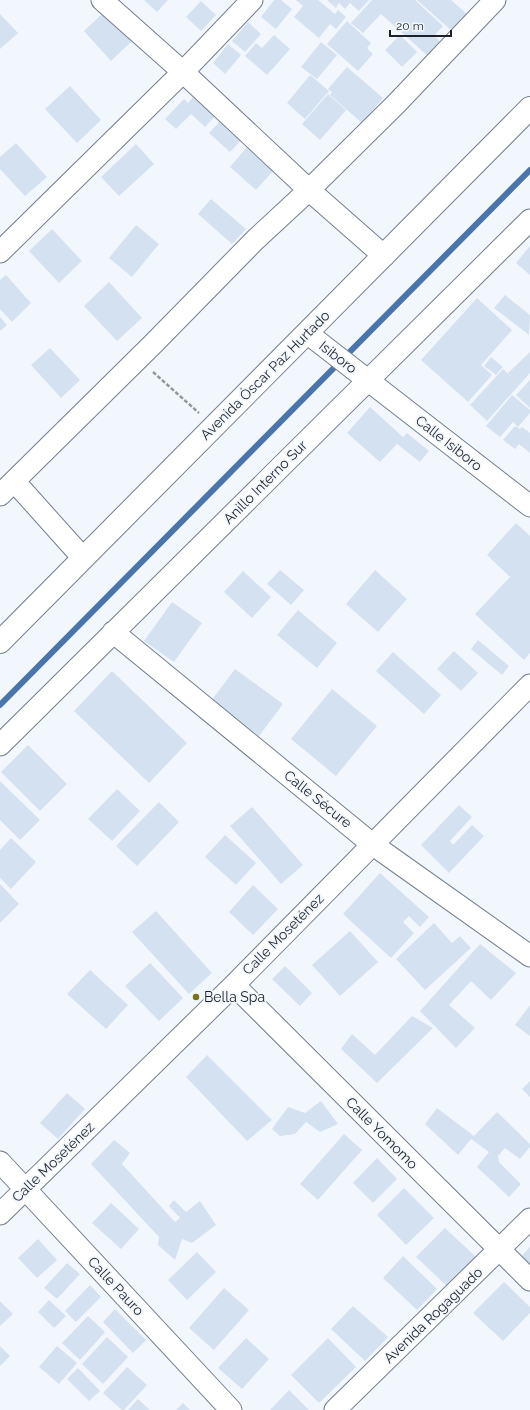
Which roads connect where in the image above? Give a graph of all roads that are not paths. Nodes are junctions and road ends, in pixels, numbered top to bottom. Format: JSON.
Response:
{"nodes":[{"id":1,"x":102,"y":0,"type":"edge"},
{"id":2,"x":252,"y":0,"type":"edge"},
{"id":3,"x":495,"y":0,"type":"edge"},
{"id":4,"x":183,"y":72,"type":"junction"},
{"id":5,"x":530,"y":108,"type":"edge"},
{"id":6,"x":309,"y":190,"type":"junction"},
{"id":7,"x":530,"y":220,"type":"edge"},
{"id":8,"x":0,"y":252,"type":"edge"},
{"id":9,"x":384,"y":256,"type":"junction"},
{"id":10,"x":308,"y":333,"type":"junction"},
{"id":11,"x":368,"y":381,"type":"junction"},
{"id":12,"x":7,"y":488,"type":"edge"},
{"id":13,"x":530,"y":506,"type":"edge"},
{"id":14,"x":83,"y":558,"type":"junction"},
{"id":15,"x":113,"y":632,"type":"junction"},
{"id":16,"x":0,"y":642,"type":"edge"},
{"id":17,"x":530,"y":685,"type":"edge"},
{"id":18,"x":0,"y":745,"type":"edge"},
{"id":19,"x":372,"y":844,"type":"junction"},
{"id":20,"x":530,"y":956,"type":"edge"},
{"id":21,"x":234,"y":985,"type":"junction"},
{"id":22,"x":0,"y":1162,"type":"edge"},
{"id":23,"x":26,"y":1189,"type":"junction"},
{"id":24,"x":0,"y":1214,"type":"edge"},
{"id":25,"x":530,"y":1219,"type":"edge"},
{"id":26,"x":499,"y":1250,"type":"junction"},
{"id":27,"x":530,"y":1280,"type":"edge"},
{"id":28,"x":231,"y":1410,"type":"edge"},
{"id":29,"x":335,"y":1410,"type":"edge"}],
"edges":[{"from":1,"to":4,"type":"street"},
{"from":2,"to":4,"type":"street"},
{"from":3,"to":6,"type":"street"},
{"from":4,"to":6,"type":"street"},
{"from":4,"to":8,"type":"street"},
{"from":5,"to":9,"type":"highway","name":"Avenida Óscar Paz Hurtado"},
{"from":6,"to":9,"type":"street"},
{"from":6,"to":12,"type":"street"},
{"from":7,"to":11,"type":"street","name":"Anillo Interno Sur"},
{"from":9,"to":10,"type":"highway","name":"Avenida Óscar Paz Hurtado"},
{"from":10,"to":11,"type":"street","name":"Isiboro"},
{"from":10,"to":14,"type":"highway","name":"Avenida Óscar Paz Hurtado"},
{"from":11,"to":13,"type":"street","name":"Calle Isiboro"},
{"from":11,"to":15,"type":"street","name":"Anillo Interno Sur"},
{"from":12,"to":14,"type":"street"},
{"from":14,"to":16,"type":"highway","name":"Avenida Óscar Paz Hurtado"},
{"from":15,"to":18,"type":"street","name":"Anillo Interno Sur"},
{"from":15,"to":19,"type":"street","name":"Calle Sécure"},
{"from":17,"to":19,"type":"street","name":"Calle Moseténez"},
{"from":19,"to":20,"type":"street","name":"Calle Sécure"},
{"from":19,"to":21,"type":"street","name":"Calle Moseténez"},
{"from":21,"to":23,"type":"street","name":"Calle Moseténez"},
{"from":21,"to":26,"type":"street","name":"Calle Yomomo"},
{"from":22,"to":23,"type":"street","name":"Calle Pauro"},
{"from":23,"to":24,"type":"street","name":"Calle Moseténez"},
{"from":23,"to":28,"type":"street","name":"Calle Pauro"},
{"from":25,"to":26,"type":"street","name":"Avenida Rogaguado"},
{"from":26,"to":27,"type":"street","name":"Calle Yomomo"},
{"from":26,"to":29,"type":"street","name":"Avenida Rogaguado"}]}
